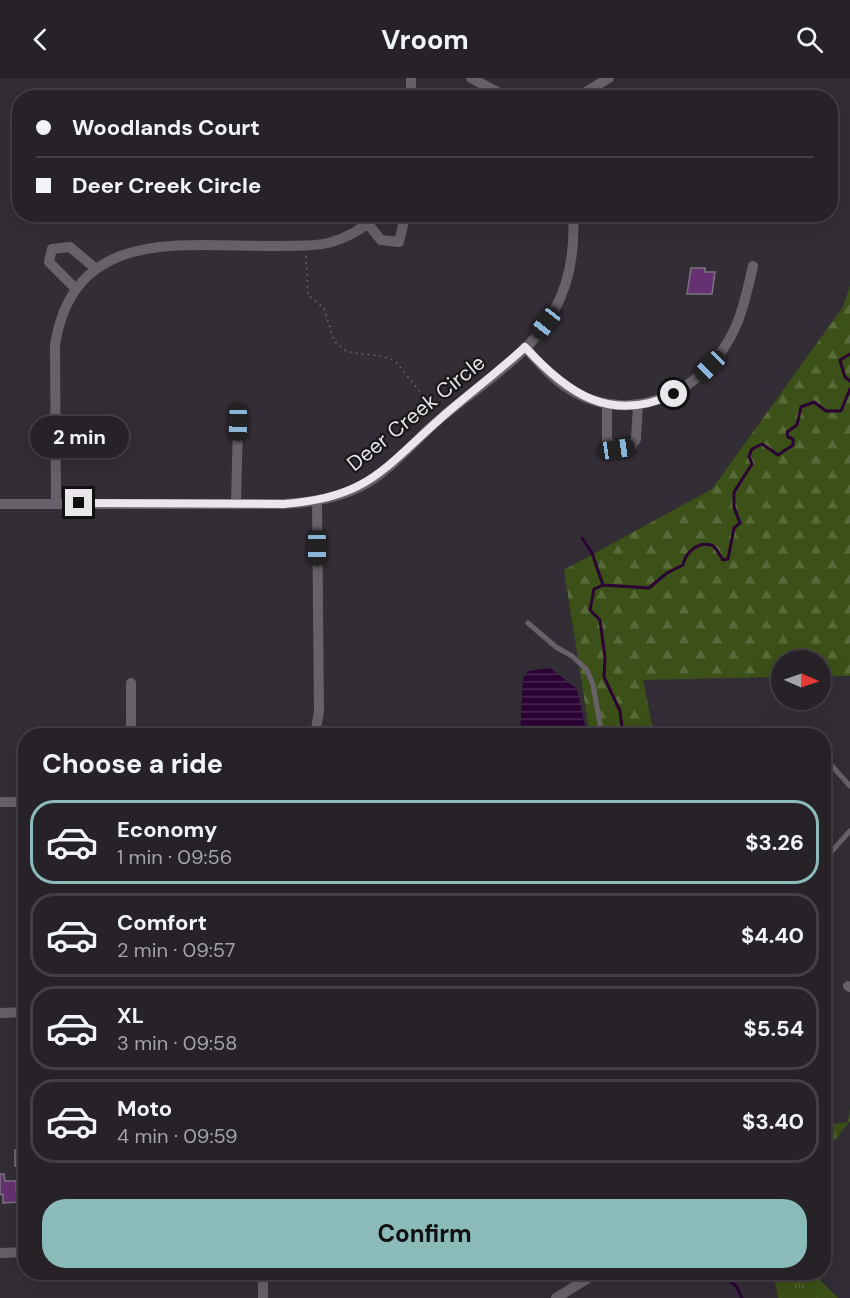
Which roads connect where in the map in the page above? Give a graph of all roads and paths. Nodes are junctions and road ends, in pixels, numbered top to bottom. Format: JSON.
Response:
{"nodes":[{"id":1,"x":471,"y":78,"type":"edge"},
{"id":2,"x":609,"y":78,"type":"edge"},
{"id":3,"x":485,"y":81,"type":"edge"},
{"id":4,"x":498,"y":90,"type":"edge"},
{"id":5,"x":589,"y":90,"type":"edge"},
{"id":6,"x":370,"y":222,"type":"edge"},
{"id":7,"x":404,"y":222,"type":"edge"},
{"id":8,"x":573,"y":222,"type":"edge"},
{"id":9,"x":368,"y":224,"type":"junction"},
{"id":10,"x":306,"y":246,"type":"junction"},
{"id":11,"x":753,"y":266,"type":"dead end"},
{"id":12,"x":96,"y":269,"type":"junction"},
{"id":13,"x":76,"y":289,"type":"junction"},
{"id":14,"x":525,"y":347,"type":"junction"},
{"id":15,"x":607,"y":404,"type":"junction"},
{"id":16,"x":638,"y":405,"type":"junction"},
{"id":17,"x":441,"y":417,"type":"junction"},
{"id":18,"x":238,"y":423,"type":"dead end"},
{"id":19,"x":317,"y":501,"type":"junction"},
{"id":20,"x":56,"y":503,"type":"junction"},
{"id":21,"x":236,"y":503,"type":"junction"},
{"id":22,"x":0,"y":504,"type":"edge"},
{"id":23,"x":528,"y":622,"type":"dead end"},
{"id":24,"x":132,"y":683,"type":"dead end"},
{"id":25,"x":131,"y":728,"type":"edge"},
{"id":26,"x":316,"y":728,"type":"edge"},
{"id":27,"x":601,"y":728,"type":"edge"},
{"id":28,"x":831,"y":765,"type":"edge"},
{"id":29,"x":850,"y":786,"type":"edge"},
{"id":30,"x":0,"y":802,"type":"edge"},
{"id":31,"x":18,"y":802,"type":"edge"},
{"id":32,"x":850,"y":831,"type":"edge"},
{"id":33,"x":831,"y":852,"type":"edge"},
{"id":34,"x":18,"y":1012,"type":"edge"},
{"id":35,"x":0,"y":1013,"type":"edge"},
{"id":36,"x":18,"y":1252,"type":"edge"},
{"id":37,"x":0,"y":1253,"type":"edge"},
{"id":38,"x":263,"y":1280,"type":"edge"},
{"id":39,"x":585,"y":1280,"type":"edge"},
{"id":40,"x":263,"y":1298,"type":"edge"},
{"id":41,"x":556,"y":1298,"type":"edge"}],
"edges":[{"from":1,"to":3,"type":"street"},
{"from":2,"to":5,"type":"street"},
{"from":3,"to":4,"type":"street"},
{"from":6,"to":9,"type":"street"},
{"from":7,"to":9,"type":"street"},
{"from":8,"to":14,"type":"street","name":"Deer Creek Circle"},
{"from":9,"to":10,"type":"street"},
{"from":10,"to":12,"type":"street"},
{"from":10,"to":17,"type":"path"},
{"from":11,"to":16,"type":"street"},
{"from":12,"to":13,"type":"street"},
{"from":12,"to":13,"type":"street"},
{"from":13,"to":20,"type":"street"},
{"from":14,"to":15,"type":"street"},
{"from":14,"to":17,"type":"street","name":"Deer Creek Circle"},
{"from":15,"to":16,"type":"street"},
{"from":15,"to":16,"type":"street"},
{"from":17,"to":19,"type":"street","name":"Deer Creek Circle"},
{"from":18,"to":21,"type":"street"},
{"from":19,"to":21,"type":"street","name":"Deer Creek Circle"},
{"from":19,"to":26,"type":"street"},
{"from":20,"to":21,"type":"street","name":"Deer Creek Circle"},
{"from":20,"to":22,"type":"street","name":"Deer Creek Circle"},
{"from":23,"to":27,"type":"lane"},
{"from":24,"to":25,"type":"street"},
{"from":28,"to":29,"type":"lane"},
{"from":30,"to":31,"type":"street"},
{"from":32,"to":33,"type":"lane"},
{"from":34,"to":35,"type":"street"},
{"from":36,"to":37,"type":"street"},
{"from":38,"to":40,"type":"street"},
{"from":39,"to":41,"type":"street"}]}
